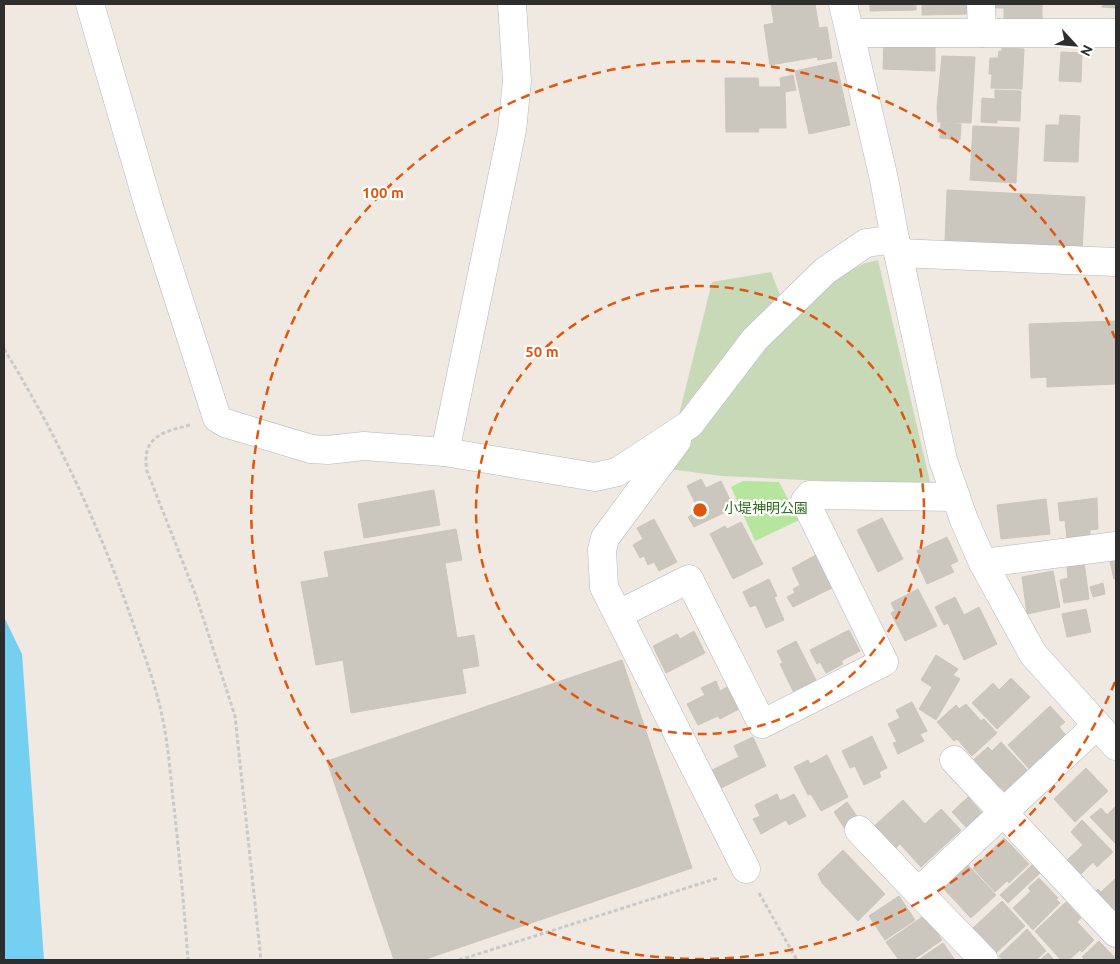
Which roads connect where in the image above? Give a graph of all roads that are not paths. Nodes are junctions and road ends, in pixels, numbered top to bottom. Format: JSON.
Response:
{"nodes":[{"id":1,"x":90,"y":4,"type":"edge"},
{"id":2,"x":512,"y":4,"type":"edge"},
{"id":3,"x":843,"y":4,"type":"edge"},
{"id":4,"x":981,"y":4,"type":"edge"},
{"id":5,"x":851,"y":33,"type":"junction"},
{"id":6,"x":982,"y":33,"type":"junction"},
{"id":7,"x":1116,"y":33,"type":"edge"},
{"id":8,"x":897,"y":246,"type":"junction"},
{"id":9,"x":1116,"y":262,"type":"edge"},
{"id":10,"x":690,"y":424,"type":"junction"},
{"id":11,"x":445,"y":452,"type":"junction"},
{"id":12,"x":956,"y":497,"type":"junction"},
{"id":13,"x":1116,"y":546,"type":"edge"},
{"id":14,"x":983,"y":563,"type":"junction"},
{"id":15,"x":618,"y":614,"type":"junction"},
{"id":16,"x":1097,"y":725,"type":"junction"},
{"id":17,"x":1116,"y":746,"type":"edge"},
{"id":18,"x":954,"y":760,"type":"dead end"},
{"id":19,"x":1003,"y":812,"type":"junction"},
{"id":20,"x":859,"y":830,"type":"dead end"},
{"id":21,"x":746,"y":869,"type":"road end"},
{"id":22,"x":918,"y":892,"type":"junction"},
{"id":23,"x":1116,"y":933,"type":"edge"},
{"id":24,"x":984,"y":960,"type":"edge"}],
"edges":[{"from":1,"to":11,"type":"street"},
{"from":2,"to":11,"type":"street"},
{"from":3,"to":5,"type":"street"},
{"from":4,"to":6,"type":"street"},
{"from":5,"to":6,"type":"street"},
{"from":5,"to":8,"type":"street"},
{"from":6,"to":7,"type":"street"},
{"from":8,"to":9,"type":"street"},
{"from":8,"to":10,"type":"street"},
{"from":8,"to":12,"type":"street"},
{"from":10,"to":11,"type":"street"},
{"from":10,"to":15,"type":"street"},
{"from":12,"to":14,"type":"street"},
{"from":12,"to":15,"type":"street"},
{"from":13,"to":14,"type":"street"},
{"from":14,"to":16,"type":"street"},
{"from":15,"to":21,"type":"street"},
{"from":16,"to":17,"type":"street"},
{"from":16,"to":19,"type":"street"},
{"from":18,"to":19,"type":"street"},
{"from":19,"to":22,"type":"street"},
{"from":19,"to":23,"type":"street"},
{"from":20,"to":22,"type":"street"},
{"from":22,"to":24,"type":"street"}]}
